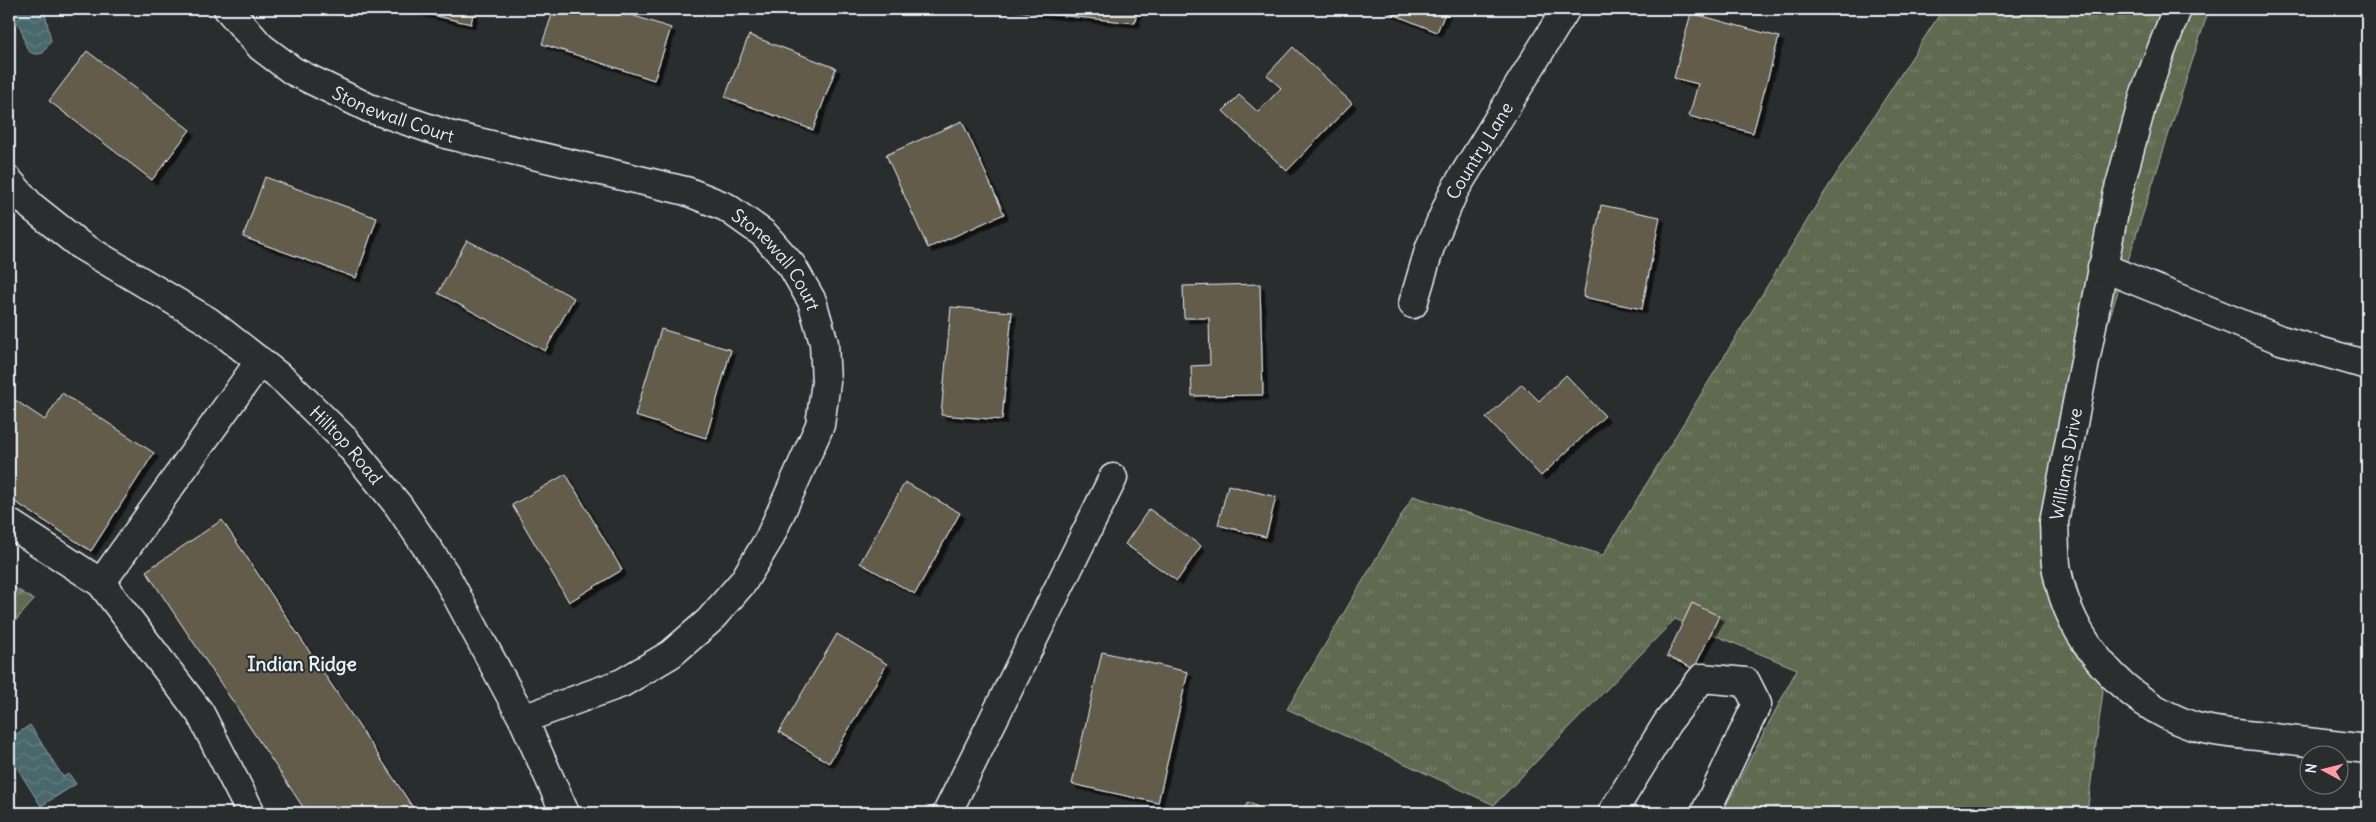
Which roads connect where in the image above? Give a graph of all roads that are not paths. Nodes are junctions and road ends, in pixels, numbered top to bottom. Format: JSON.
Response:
{"nodes":[{"id":1,"x":228,"y":9,"type":"edge"},
{"id":2,"x":1566,"y":9,"type":"edge"},
{"id":3,"x":2177,"y":9,"type":"edge"},
{"id":4,"x":9,"y":181,"type":"edge"},
{"id":5,"x":2102,"y":267,"type":"junction"},
{"id":6,"x":1413,"y":304,"type":"dead end"},
{"id":7,"x":260,"y":361,"type":"junction"},
{"id":8,"x":2367,"y":365,"type":"edge"},
{"id":9,"x":1113,"y":478,"type":"dead end"},
{"id":10,"x":9,"y":523,"type":"edge"},
{"id":11,"x":101,"y":584,"type":"junction"},
{"id":12,"x":523,"y":719,"type":"junction"},
{"id":13,"x":2367,"y":749,"type":"edge"},
{"id":14,"x":251,"y":813,"type":"edge"},
{"id":15,"x":565,"y":813,"type":"edge"},
{"id":16,"x":947,"y":813,"type":"edge"},
{"id":17,"x":1612,"y":813,"type":"edge"},
{"id":18,"x":1705,"y":813,"type":"edge"}],
"edges":[{"from":1,"to":12,"type":"street","name":"Stonewall Court"},
{"from":2,"to":6,"type":"street","name":"Country Lane"},
{"from":3,"to":5,"type":"street","name":"Williams Drive"},
{"from":4,"to":7,"type":"street","name":"Hilltop Road"},
{"from":5,"to":8,"type":"street"},
{"from":5,"to":13,"type":"street","name":"Williams Drive"},
{"from":7,"to":11,"type":"street"},
{"from":7,"to":12,"type":"street","name":"Hilltop Road"},
{"from":9,"to":16,"type":"street"},
{"from":10,"to":11,"type":"street"},
{"from":11,"to":14,"type":"street"},
{"from":12,"to":15,"type":"street","name":"Hilltop Road"},
{"from":17,"to":18,"type":"street"}]}
